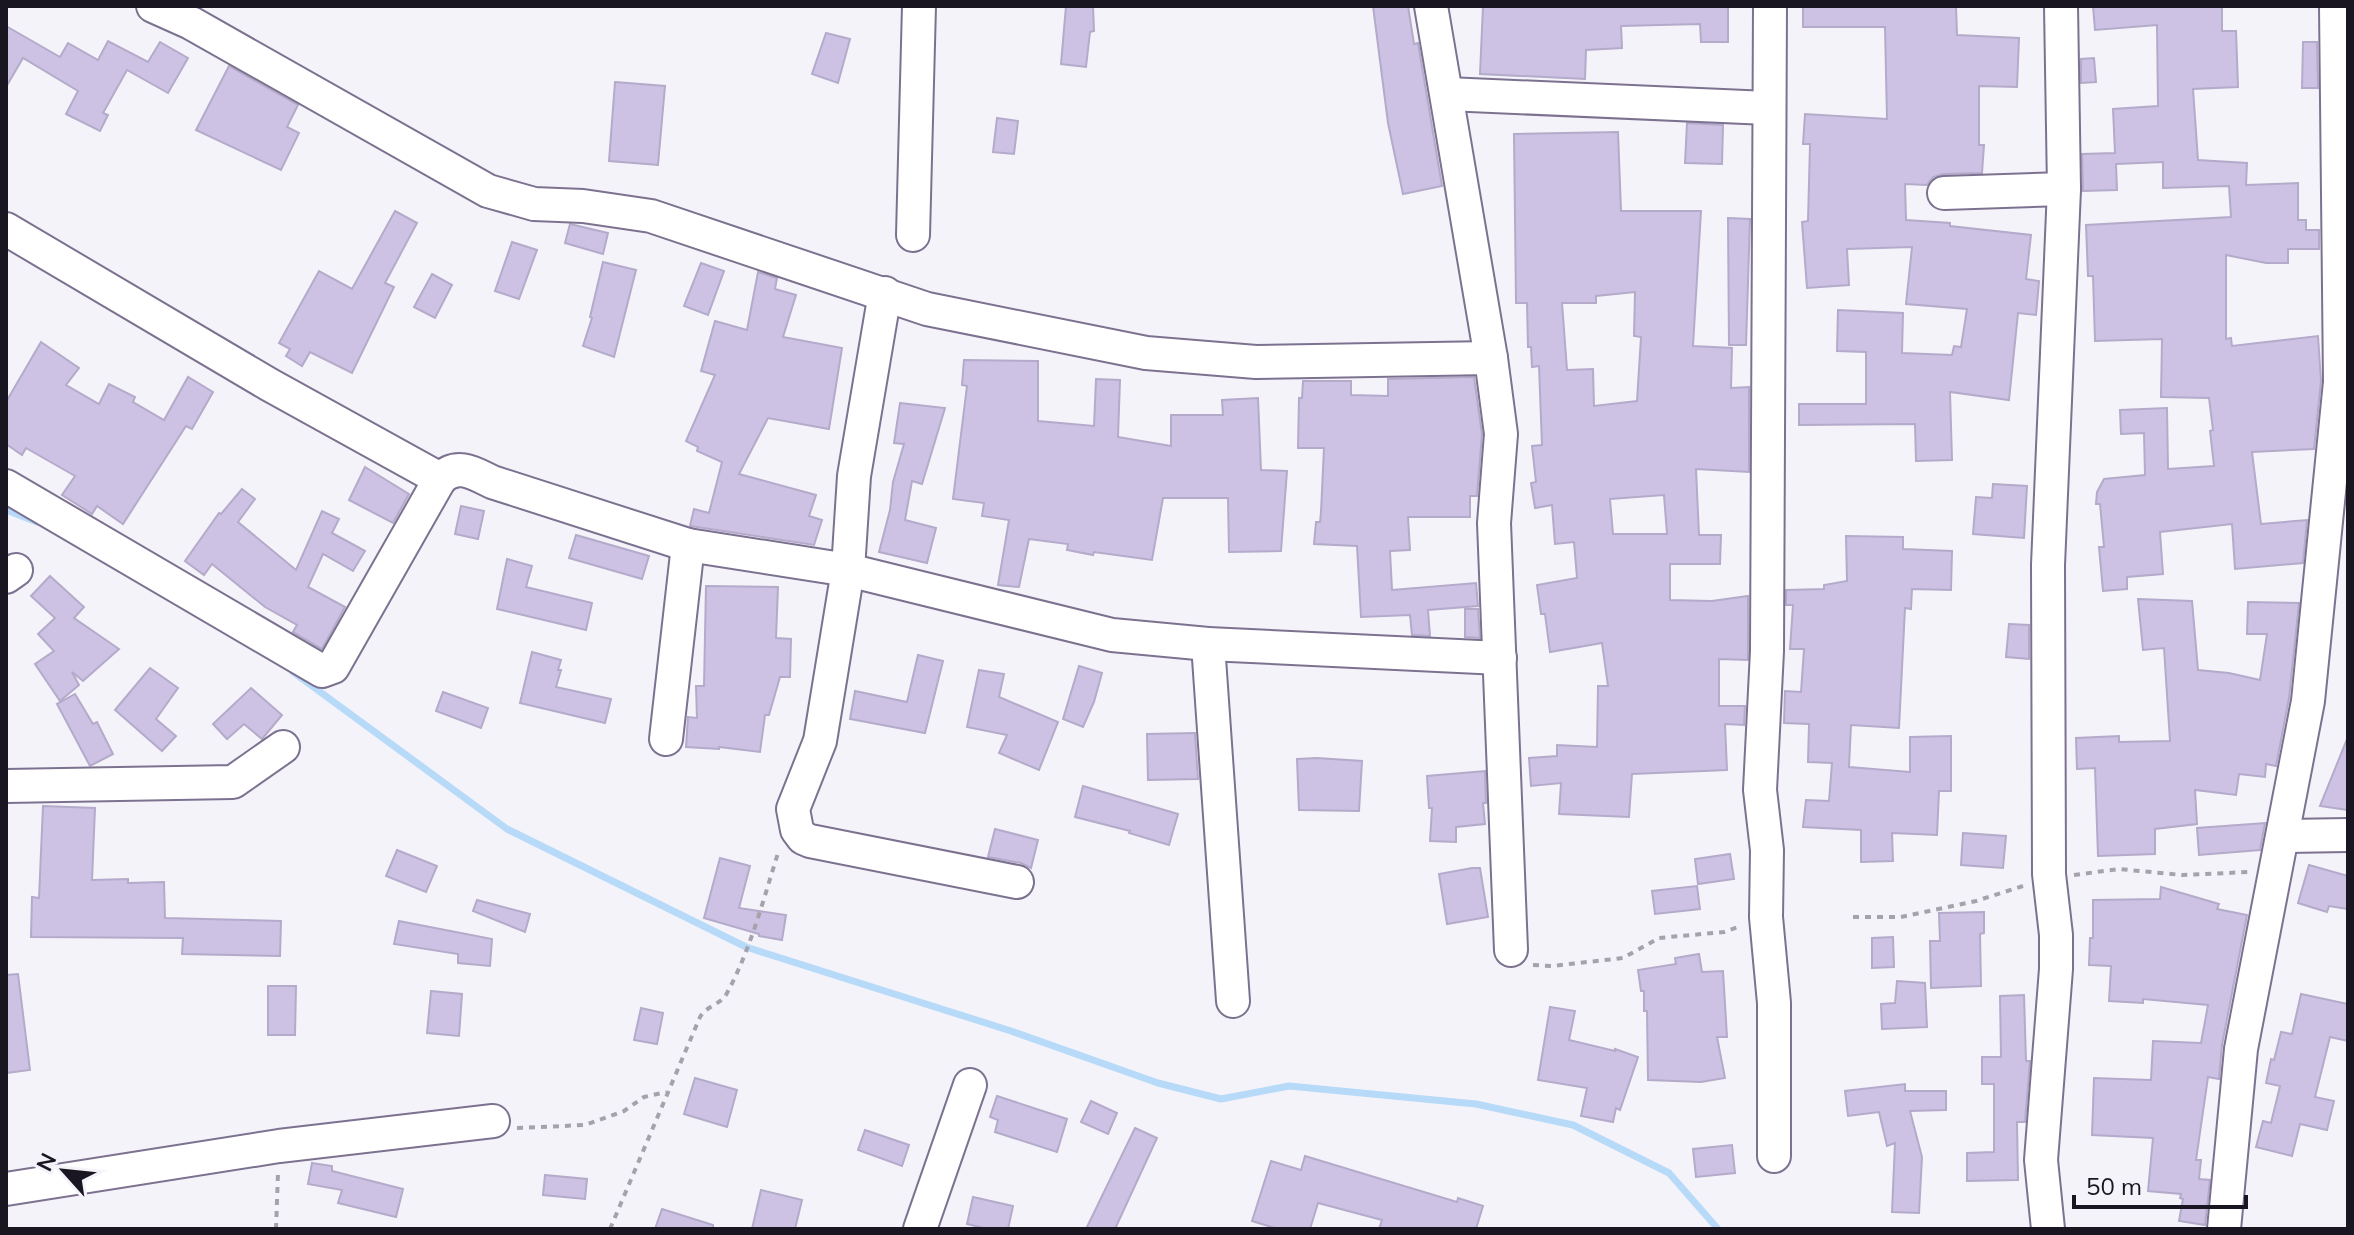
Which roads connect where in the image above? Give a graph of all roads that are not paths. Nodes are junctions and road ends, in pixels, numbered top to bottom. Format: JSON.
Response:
{"nodes":[{"id":1,"x":153,"y":6,"type":"edge"},
{"id":2,"x":919,"y":6,"type":"edge"},
{"id":3,"x":1431,"y":6,"type":"edge"},
{"id":4,"x":1770,"y":6,"type":"edge"},
{"id":5,"x":2061,"y":6,"type":"edge"},
{"id":6,"x":2336,"y":6,"type":"edge"},
{"id":7,"x":1447,"y":94,"type":"junction"},
{"id":8,"x":1768,"y":108,"type":"junction"},
{"id":9,"x":2064,"y":189,"type":"junction"},
{"id":10,"x":1944,"y":193,"type":"dead end"},
{"id":11,"x":6,"y":229,"type":"edge"},
{"id":12,"x":913,"y":235,"type":"dead end"},
{"id":13,"x":885,"y":293,"type":"junction"},
{"id":14,"x":1491,"y":358,"type":"junction"},
{"id":15,"x":440,"y":479,"type":"junction"},
{"id":16,"x":6,"y":486,"type":"edge"},
{"id":17,"x":688,"y":545,"type":"junction"},
{"id":18,"x":848,"y":570,"type":"junction"},
{"id":19,"x":1208,"y":644,"type":"junction"},
{"id":20,"x":1500,"y":658,"type":"junction"},
{"id":21,"x":666,"y":739,"type":"dead end"},
{"id":22,"x":283,"y":747,"type":"dead end"},
{"id":23,"x":6,"y":786,"type":"edge"},
{"id":24,"x":2348,"y":835,"type":"edge"},
{"id":25,"x":2283,"y":836,"type":"junction"},
{"id":26,"x":1017,"y":882,"type":"dead end"},
{"id":27,"x":1511,"y":950,"type":"road end"},
{"id":28,"x":1233,"y":1001,"type":"dead end"},
{"id":29,"x":970,"y":1085,"type":"dead end"},
{"id":30,"x":493,"y":1121,"type":"road end"},
{"id":31,"x":1774,"y":1156,"type":"dead end"},
{"id":32,"x":6,"y":1189,"type":"edge"},
{"id":33,"x":920,"y":1229,"type":"edge"},
{"id":34,"x":2048,"y":1229,"type":"edge"},
{"id":35,"x":2224,"y":1229,"type":"edge"}],
"edges":[{"from":1,"to":13,"type":"street"},
{"from":2,"to":12,"type":"street"},
{"from":3,"to":7,"type":"street"},
{"from":4,"to":8,"type":"street"},
{"from":5,"to":9,"type":"street"},
{"from":6,"to":25,"type":"street"},
{"from":7,"to":8,"type":"street"},
{"from":7,"to":14,"type":"street"},
{"from":8,"to":31,"type":"street"},
{"from":9,"to":10,"type":"street"},
{"from":9,"to":34,"type":"street"},
{"from":11,"to":15,"type":"street"},
{"from":13,"to":14,"type":"street"},
{"from":13,"to":18,"type":"street"},
{"from":14,"to":20,"type":"street"},
{"from":15,"to":16,"type":"street"},
{"from":15,"to":17,"type":"street"},
{"from":17,"to":18,"type":"street"},
{"from":17,"to":21,"type":"street"},
{"from":18,"to":19,"type":"street"},
{"from":18,"to":26,"type":"street"},
{"from":19,"to":20,"type":"street"},
{"from":19,"to":28,"type":"street"},
{"from":20,"to":27,"type":"street"},
{"from":22,"to":23,"type":"street"},
{"from":24,"to":25,"type":"street"},
{"from":25,"to":35,"type":"street"},
{"from":29,"to":33,"type":"street"},
{"from":30,"to":32,"type":"street"}]}
